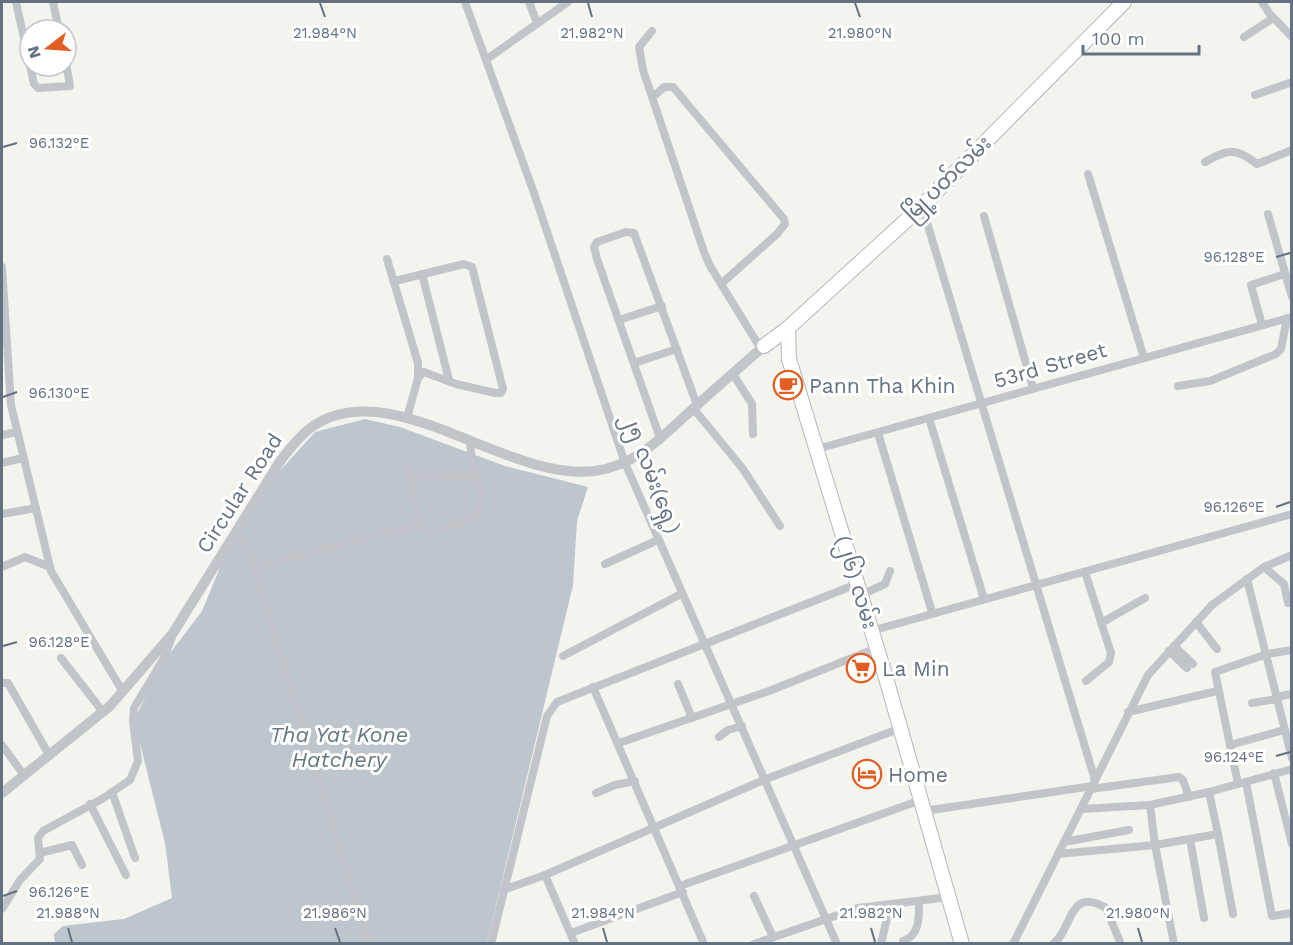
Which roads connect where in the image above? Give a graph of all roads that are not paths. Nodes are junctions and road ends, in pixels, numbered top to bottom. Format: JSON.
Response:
{"nodes":[{"id":1,"x":16,"y":2,"type":"edge"},
{"id":2,"x":53,"y":2,"type":"edge"},
{"id":3,"x":465,"y":2,"type":"edge"},
{"id":4,"x":529,"y":2,"type":"edge"},
{"id":5,"x":568,"y":2,"type":"edge"},
{"id":6,"x":1124,"y":2,"type":"edge"},
{"id":7,"x":1266,"y":3,"type":"edge"},
{"id":8,"x":20,"y":18,"type":"edge"},
{"id":9,"x":56,"y":18,"type":"edge"},
{"id":10,"x":1273,"y":18,"type":"junction"},
{"id":11,"x":537,"y":23,"type":"junction"},
{"id":12,"x":652,"y":31,"type":"dead end"},
{"id":13,"x":1244,"y":37,"type":"dead end"},
{"id":14,"x":1292,"y":37,"type":"edge"},
{"id":15,"x":487,"y":58,"type":"junction"},
{"id":16,"x":33,"y":78,"type":"edge"},
{"id":17,"x":69,"y":78,"type":"edge"},
{"id":18,"x":1292,"y":82,"type":"edge"},
{"id":19,"x":1255,"y":95,"type":"dead end"},
{"id":20,"x":653,"y":97,"type":"junction"},
{"id":21,"x":1292,"y":150,"type":"edge"},
{"id":22,"x":1205,"y":162,"type":"dead end"},
{"id":23,"x":1088,"y":174,"type":"dead end"},
{"id":24,"x":922,"y":206,"type":"junction"},
{"id":25,"x":1268,"y":214,"type":"dead end"},
{"id":26,"x":984,"y":216,"type":"dead end"},
{"id":27,"x":387,"y":259,"type":"dead end"},
{"id":28,"x":2,"y":267,"type":"edge"},
{"id":29,"x":422,"y":273,"type":"junction"},
{"id":30,"x":1285,"y":274,"type":"junction"},
{"id":31,"x":395,"y":281,"type":"junction"},
{"id":32,"x":721,"y":284,"type":"junction"},
{"id":33,"x":1292,"y":297,"type":"edge"},
{"id":34,"x":662,"y":306,"type":"junction"},
{"id":35,"x":1289,"y":318,"type":"edge"},
{"id":36,"x":619,"y":320,"type":"junction"},
{"id":37,"x":1262,"y":325,"type":"junction"},
{"id":38,"x":788,"y":328,"type":"junction"},
{"id":39,"x":762,"y":348,"type":"junction"},
{"id":40,"x":677,"y":349,"type":"junction"},
{"id":41,"x":789,"y":358,"type":"junction"},
{"id":42,"x":1144,"y":358,"type":"junction"},
{"id":43,"x":634,"y":363,"type":"junction"},
{"id":44,"x":733,"y":374,"type":"junction"},
{"id":45,"x":418,"y":378,"type":"junction"},
{"id":46,"x":449,"y":380,"type":"junction"},
{"id":47,"x":1178,"y":386,"type":"dead end"},
{"id":48,"x":1033,"y":388,"type":"junction"},
{"id":49,"x":5,"y":393,"type":"edge"},
{"id":50,"x":981,"y":404,"type":"junction"},
{"id":51,"x":695,"y":406,"type":"junction"},
{"id":52,"x":407,"y":418,"type":"junction"},
{"id":53,"x":929,"y":418,"type":"junction"},
{"id":54,"x":17,"y":432,"type":"junction"},
{"id":55,"x":878,"y":433,"type":"junction"},
{"id":56,"x":753,"y":434,"type":"dead end"},
{"id":57,"x":2,"y":435,"type":"edge"},
{"id":58,"x":660,"y":438,"type":"junction"},
{"id":59,"x":470,"y":442,"type":"junction"},
{"id":60,"x":818,"y":449,"type":"junction"},
{"id":61,"x":23,"y":458,"type":"junction"},
{"id":62,"x":2,"y":463,"type":"edge"},
{"id":63,"x":625,"y":463,"type":"junction"},
{"id":64,"x":407,"y":468,"type":"dead end"},
{"id":65,"x":474,"y":477,"type":"junction"},
{"id":66,"x":409,"y":478,"type":"junction"},
{"id":67,"x":36,"y":508,"type":"junction"},
{"id":68,"x":2,"y":514,"type":"edge"},
{"id":69,"x":1292,"y":514,"type":"edge"},
{"id":70,"x":780,"y":526,"type":"dead end"},
{"id":71,"x":420,"y":527,"type":"junction"},
{"id":72,"x":238,"y":530,"type":"junction"},
{"id":73,"x":658,"y":540,"type":"junction"},
{"id":74,"x":1292,"y":555,"type":"edge"},
{"id":75,"x":605,"y":564,"type":"dead end"},
{"id":76,"x":2,"y":567,"type":"edge"},
{"id":77,"x":50,"y":567,"type":"junction"},
{"id":78,"x":1264,"y":567,"type":"junction"},
{"id":79,"x":254,"y":568,"type":"junction"},
{"id":80,"x":890,"y":571,"type":"dead end"},
{"id":81,"x":1085,"y":572,"type":"junction"},
{"id":82,"x":1247,"y":579,"type":"junction"},
{"id":83,"x":1037,"y":583,"type":"junction"},
{"id":84,"x":859,"y":590,"type":"junction"},
{"id":85,"x":681,"y":594,"type":"junction"},
{"id":86,"x":1145,"y":598,"type":"dead end"},
{"id":87,"x":984,"y":599,"type":"junction"},
{"id":88,"x":1288,"y":603,"type":"dead end"},
{"id":89,"x":932,"y":612,"type":"junction"},
{"id":90,"x":1196,"y":622,"type":"junction"},
{"id":91,"x":1101,"y":623,"type":"junction"},
{"id":92,"x":872,"y":631,"type":"junction"},
{"id":93,"x":173,"y":633,"type":"junction"},
{"id":94,"x":705,"y":642,"type":"junction"},
{"id":95,"x":877,"y":648,"type":"junction"},
{"id":96,"x":1172,"y":648,"type":"junction"},
{"id":97,"x":1217,"y":649,"type":"dead end"},
{"id":98,"x":1292,"y":650,"type":"edge"},
{"id":99,"x":1267,"y":654,"type":"junction"},
{"id":100,"x":563,"y":656,"type":"dead end"},
{"id":101,"x":61,"y":658,"type":"dead end"},
{"id":102,"x":1190,"y":666,"type":"dead end"},
{"id":103,"x":1086,"y":681,"type":"dead end"},
{"id":104,"x":2,"y":682,"type":"edge"},
{"id":105,"x":678,"y":684,"type":"dead end"},
{"id":106,"x":593,"y":687,"type":"junction"},
{"id":107,"x":1217,"y":691,"type":"junction"},
{"id":108,"x":123,"y":692,"type":"junction"},
{"id":109,"x":1292,"y":694,"type":"edge"},
{"id":110,"x":1276,"y":698,"type":"junction"},
{"id":111,"x":1252,"y":704,"type":"dead end"},
{"id":112,"x":732,"y":705,"type":"junction"},
{"id":113,"x":103,"y":712,"type":"junction"},
{"id":114,"x":1128,"y":712,"type":"junction"},
{"id":115,"x":692,"y":718,"type":"junction"},
{"id":116,"x":742,"y":726,"type":"junction"},
{"id":117,"x":901,"y":728,"type":"junction"},
{"id":118,"x":1284,"y":730,"type":"junction"},
{"id":119,"x":719,"y":737,"type":"dead end"},
{"id":120,"x":619,"y":743,"type":"junction"},
{"id":121,"x":2,"y":745,"type":"edge"},
{"id":122,"x":1230,"y":745,"type":"junction"},
{"id":123,"x":48,"y":753,"type":"junction"},
{"id":124,"x":1292,"y":758,"type":"edge"},
{"id":125,"x":1292,"y":769,"type":"edge"},
{"id":126,"x":1274,"y":773,"type":"junction"},
{"id":127,"x":23,"y":774,"type":"junction"},
{"id":128,"x":766,"y":779,"type":"junction"},
{"id":129,"x":635,"y":781,"type":"junction"},
{"id":130,"x":1242,"y":783,"type":"junction"},
{"id":131,"x":1093,"y":785,"type":"junction"},
{"id":132,"x":112,"y":792,"type":"junction"},
{"id":133,"x":1209,"y":792,"type":"junction"},
{"id":134,"x":2,"y":793,"type":"edge"},
{"id":135,"x":596,"y":793,"type":"dead end"},
{"id":136,"x":1189,"y":797,"type":"junction"},
{"id":137,"x":90,"y":804,"type":"junction"},
{"id":138,"x":923,"y":805,"type":"junction"},
{"id":139,"x":1150,"y":805,"type":"junction"},
{"id":140,"x":1081,"y":808,"type":"junction"},
{"id":141,"x":654,"y":826,"type":"junction"},
{"id":142,"x":1129,"y":830,"type":"dead end"},
{"id":143,"x":1218,"y":834,"type":"junction"},
{"id":144,"x":1190,"y":839,"type":"junction"},
{"id":145,"x":1064,"y":842,"type":"junction"},
{"id":146,"x":1292,"y":844,"type":"edge"},
{"id":147,"x":1155,"y":845,"type":"junction"},
{"id":148,"x":795,"y":846,"type":"junction"},
{"id":149,"x":40,"y":853,"type":"junction"},
{"id":150,"x":1058,"y":854,"type":"junction"},
{"id":151,"x":135,"y":858,"type":"dead end"},
{"id":152,"x":82,"y":865,"type":"dead end"},
{"id":153,"x":126,"y":875,"type":"dead end"},
{"id":154,"x":545,"y":875,"type":"junction"},
{"id":155,"x":681,"y":889,"type":"junction"},
{"id":156,"x":503,"y":890,"type":"junction"},
{"id":157,"x":754,"y":896,"type":"dead end"},
{"id":158,"x":949,"y":897,"type":"junction"},
{"id":159,"x":919,"y":902,"type":"junction"},
{"id":160,"x":890,"y":906,"type":"junction"},
{"id":161,"x":2,"y":909,"type":"edge"},
{"id":162,"x":1292,"y":913,"type":"edge"},
{"id":163,"x":1233,"y":914,"type":"dead end"},
{"id":164,"x":827,"y":918,"type":"junction"},
{"id":165,"x":1204,"y":918,"type":"dead end"},
{"id":166,"x":571,"y":933,"type":"junction"},
{"id":167,"x":773,"y":937,"type":"junction"},
{"id":168,"x":903,"y":941,"type":"dead end"},
{"id":169,"x":1120,"y":942,"type":"dead end"},
{"id":170,"x":369,"y":944,"type":"edge"},
{"id":171,"x":490,"y":944,"type":"edge"},
{"id":172,"x":575,"y":944,"type":"edge"},
{"id":173,"x":704,"y":944,"type":"edge"},
{"id":174,"x":754,"y":944,"type":"edge"},
{"id":175,"x":837,"y":944,"type":"edge"},
{"id":176,"x":881,"y":944,"type":"edge"},
{"id":177,"x":962,"y":944,"type":"edge"},
{"id":178,"x":1013,"y":944,"type":"edge"},
{"id":179,"x":1053,"y":944,"type":"edge"},
{"id":180,"x":1174,"y":944,"type":"edge"}],
"edges":[{"from":1,"to":8,"type":"street"},
{"from":2,"to":9,"type":"street"},
{"from":3,"to":15,"type":"street","name":"၂၅ လမ်း(ရှေ့)"},
{"from":4,"to":11,"type":"street"},
{"from":5,"to":11,"type":"street"},
{"from":6,"to":24,"type":"main road","name":"မြို့ပတ်လမ်း"},
{"from":7,"to":10,"type":"street"},
{"from":10,"to":13,"type":"street"},
{"from":10,"to":14,"type":"street"},
{"from":11,"to":15,"type":"street"},
{"from":12,"to":20,"type":"street"},
{"from":15,"to":63,"type":"street","name":"၂၅ လမ်း(ရှေ့)"},
{"from":16,"to":17,"type":"street"},
{"from":18,"to":19,"type":"street"},
{"from":20,"to":32,"type":"street"},
{"from":20,"to":32,"type":"street"},
{"from":21,"to":22,"type":"street"},
{"from":23,"to":42,"type":"street"},
{"from":24,"to":38,"type":"main road","name":"မြို့ပတ်လမ်း"},
{"from":24,"to":50,"type":"street"},
{"from":25,"to":30,"type":"street"},
{"from":26,"to":48,"type":"street"},
{"from":27,"to":31,"type":"street"},
{"from":28,"to":49,"type":"street"},
{"from":29,"to":31,"type":"street"},
{"from":29,"to":46,"type":"street"},
{"from":29,"to":46,"type":"street"},
{"from":30,"to":33,"type":"street"},
{"from":30,"to":37,"type":"street"},
{"from":31,"to":45,"type":"street"},
{"from":32,"to":39,"type":"street"},
{"from":34,"to":36,"type":"street"},
{"from":34,"to":36,"type":"street"},
{"from":34,"to":40,"type":"street"},
{"from":35,"to":37,"type":"street","name":"53rd Street"},
{"from":35,"to":47,"type":"street"},
{"from":36,"to":43,"type":"street"},
{"from":37,"to":42,"type":"street","name":"53rd Street"},
{"from":38,"to":39,"type":"main road","name":"မြို့ပတ်လမ်း"},
{"from":38,"to":41,"type":"main road","name":"(၂၆) လမ်း"},
{"from":39,"to":41,"type":"main road"},
{"from":39,"to":44,"type":"street","name":"Circular Road"},
{"from":40,"to":43,"type":"street"},
{"from":40,"to":51,"type":"street"},
{"from":41,"to":60,"type":"main road","name":"(၂၆) လမ်း"},
{"from":42,"to":48,"type":"street","name":"53rd Street"},
{"from":43,"to":58,"type":"street"},
{"from":44,"to":51,"type":"street","name":"Circular Road"},
{"from":44,"to":56,"type":"street"},
{"from":45,"to":46,"type":"street"},
{"from":45,"to":52,"type":"street"},
{"from":48,"to":50,"type":"street","name":"53rd Street"},
{"from":49,"to":54,"type":"street"},
{"from":50,"to":53,"type":"street","name":"53rd Street"},
{"from":50,"to":83,"type":"street"},
{"from":51,"to":58,"type":"street","name":"Circular Road"},
{"from":51,"to":70,"type":"street"},
{"from":52,"to":59,"type":"street","name":"Circular Road"},
{"from":52,"to":72,"type":"street","name":"Circular Road"},
{"from":53,"to":55,"type":"street","name":"53rd Street"},
{"from":53,"to":87,"type":"street"},
{"from":54,"to":57,"type":"street"},
{"from":54,"to":61,"type":"street"},
{"from":55,"to":60,"type":"street","name":"53rd Street"},
{"from":55,"to":89,"type":"street"},
{"from":58,"to":63,"type":"street","name":"Circular Road"},
{"from":59,"to":63,"type":"street","name":"Circular Road"},
{"from":59,"to":65,"type":"street"},
{"from":60,"to":84,"type":"main road","name":"(၂၆) လမ်း"},
{"from":61,"to":62,"type":"street"},
{"from":61,"to":67,"type":"street"},
{"from":63,"to":73,"type":"street","name":"၂၅ လမ်း(ရှေ့)"},
{"from":64,"to":66,"type":"street"},
{"from":65,"to":66,"type":"street"},
{"from":65,"to":71,"type":"street"},
{"from":66,"to":71,"type":"street"},
{"from":67,"to":68,"type":"street"},
{"from":67,"to":77,"type":"street"},
{"from":69,"to":81,"type":"street"},
{"from":71,"to":79,"type":"street"},
{"from":72,"to":79,"type":"street"},
{"from":72,"to":93,"type":"street","name":"Circular Road"},
{"from":73,"to":75,"type":"street"},
{"from":73,"to":85,"type":"street","name":"၂၅ လမ်း(ရှေ့)"},
{"from":74,"to":78,"type":"street"},
{"from":76,"to":77,"type":"street"},
{"from":77,"to":108,"type":"street"},
{"from":78,"to":82,"type":"street"},
{"from":78,"to":88,"type":"street"},
{"from":79,"to":170,"type":"street"},
{"from":80,"to":84,"type":"street"},
{"from":81,"to":83,"type":"street"},
{"from":81,"to":91,"type":"street"},
{"from":82,"to":90,"type":"street"},
{"from":82,"to":99,"type":"street"},
{"from":83,"to":87,"type":"street"},
{"from":83,"to":131,"type":"street"},
{"from":84,"to":92,"type":"main road","name":"(၂၆) လမ်း"},
{"from":84,"to":94,"type":"street"},
{"from":85,"to":94,"type":"street","name":"၂၅ လမ်း(ရှေ့)"},
{"from":85,"to":100,"type":"street"},
{"from":86,"to":91,"type":"street"},
{"from":87,"to":89,"type":"street"},
{"from":89,"to":92,"type":"street"},
{"from":90,"to":96,"type":"street"},
{"from":90,"to":97,"type":"street"},
{"from":91,"to":103,"type":"street"},
{"from":92,"to":95,"type":"main road","name":"(၂၆) လမ်း"},
{"from":93,"to":108,"type":"street","name":"Circular Road"},
{"from":93,"to":132,"type":"street"},
{"from":94,"to":106,"type":"street"},
{"from":94,"to":112,"type":"street","name":"၂၅ လမ်း(ရှေ့)"},
{"from":95,"to":112,"type":"street"},
{"from":95,"to":117,"type":"main road","name":"(၂၆) လမ်း"},
{"from":96,"to":102,"type":"street"},
{"from":96,"to":114,"type":"street"},
{"from":98,"to":99,"type":"street"},
{"from":99,"to":107,"type":"street"},
{"from":99,"to":110,"type":"street"},
{"from":101,"to":113,"type":"street"},
{"from":104,"to":123,"type":"street"},
{"from":105,"to":115,"type":"street"},
{"from":106,"to":120,"type":"street"},
{"from":106,"to":156,"type":"street"},
{"from":107,"to":114,"type":"street"},
{"from":107,"to":122,"type":"street"},
{"from":108,"to":113,"type":"street","name":"Circular Road"},
{"from":109,"to":110,"type":"street"},
{"from":110,"to":111,"type":"street"},
{"from":110,"to":118,"type":"street"},
{"from":112,"to":115,"type":"street"},
{"from":112,"to":116,"type":"street","name":"၂၅ လမ်း(ရှေ့)"},
{"from":113,"to":123,"type":"street","name":"Circular Road"},
{"from":114,"to":131,"type":"street"},
{"from":115,"to":120,"type":"street"},
{"from":116,"to":119,"type":"street"},
{"from":116,"to":128,"type":"street","name":"၂၅ လမ်း(ရှေ့)"},
{"from":117,"to":128,"type":"street"},
{"from":117,"to":138,"type":"main road","name":"(၂၆) လမ်း"},
{"from":118,"to":122,"type":"street"},
{"from":118,"to":124,"type":"street"},
{"from":120,"to":129,"type":"street"},
{"from":121,"to":127,"type":"street"},
{"from":122,"to":130,"type":"street"},
{"from":123,"to":127,"type":"street","name":"Circular Road"},
{"from":125,"to":126,"type":"street"},
{"from":126,"to":130,"type":"street"},
{"from":126,"to":146,"type":"street"},
{"from":127,"to":134,"type":"street","name":"Circular Road"},
{"from":128,"to":141,"type":"street"},
{"from":128,"to":148,"type":"street","name":"၂၅ လမ်း(ရှေ့)"},
{"from":129,"to":135,"type":"street"},
{"from":129,"to":141,"type":"street"},
{"from":130,"to":133,"type":"street"},
{"from":130,"to":162,"type":"street"},
{"from":131,"to":136,"type":"street"},
{"from":131,"to":138,"type":"street"},
{"from":131,"to":140,"type":"street"},
{"from":132,"to":137,"type":"street"},
{"from":132,"to":151,"type":"street"},
{"from":133,"to":136,"type":"street"},
{"from":133,"to":143,"type":"street"},
{"from":136,"to":139,"type":"street"},
{"from":137,"to":149,"type":"street"},
{"from":137,"to":153,"type":"street"},
{"from":138,"to":148,"type":"street"},
{"from":138,"to":158,"type":"main road","name":"(၂၆) လမ်း"},
{"from":139,"to":140,"type":"street"},
{"from":139,"to":147,"type":"street"},
{"from":140,"to":145,"type":"street"},
{"from":141,"to":154,"type":"street"},
{"from":141,"to":155,"type":"street"},
{"from":142,"to":145,"type":"street"},
{"from":143,"to":144,"type":"street"},
{"from":143,"to":163,"type":"street"},
{"from":144,"to":147,"type":"street"},
{"from":144,"to":165,"type":"street"},
{"from":145,"to":150,"type":"street"},
{"from":147,"to":150,"type":"street"},
{"from":147,"to":180,"type":"street"},
{"from":148,"to":155,"type":"street"},
{"from":148,"to":164,"type":"street","name":"၂၅ လမ်း(ရှေ့)"},
{"from":149,"to":152,"type":"street"},
{"from":149,"to":161,"type":"street"},
{"from":150,"to":178,"type":"street"},
{"from":154,"to":156,"type":"street"},
{"from":154,"to":166,"type":"street"},
{"from":155,"to":166,"type":"street"},
{"from":155,"to":173,"type":"street"},
{"from":156,"to":171,"type":"street"},
{"from":157,"to":167,"type":"street"},
{"from":158,"to":159,"type":"street"},
{"from":158,"to":177,"type":"main road","name":"(၂၆) လမ်း"},
{"from":159,"to":160,"type":"street"},
{"from":159,"to":168,"type":"street"},
{"from":160,"to":164,"type":"street"},
{"from":160,"to":176,"type":"street"},
{"from":164,"to":167,"type":"street"},
{"from":164,"to":175,"type":"street","name":"၂၅ လမ်း(ရှေ့)"},
{"from":166,"to":172,"type":"street"},
{"from":167,"to":174,"type":"street"},
{"from":169,"to":179,"type":"street"}]}
